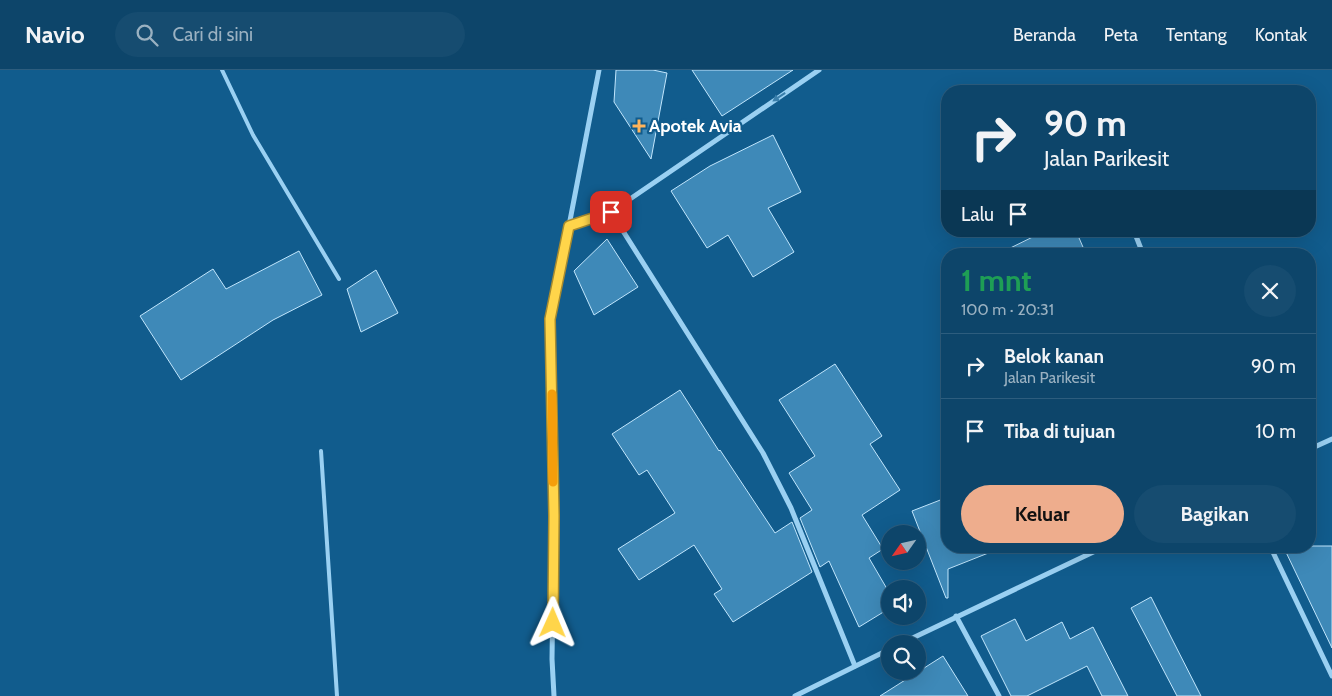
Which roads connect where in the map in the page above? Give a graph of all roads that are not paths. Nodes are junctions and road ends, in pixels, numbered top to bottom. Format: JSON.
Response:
{"nodes":[{"id":1,"x":222,"y":70,"type":"edge"},
{"id":2,"x":599,"y":70,"type":"edge"},
{"id":3,"x":819,"y":70,"type":"edge"},
{"id":4,"x":611,"y":212,"type":"junction"},
{"id":5,"x":569,"y":226,"type":"junction"},
{"id":6,"x":339,"y":279,"type":"dead end"},
{"id":7,"x":1332,"y":438,"type":"edge"},
{"id":8,"x":1316,"y":446,"type":"edge"},
{"id":9,"x":321,"y":451,"type":"dead end"},
{"id":10,"x":1091,"y":553,"type":"edge"},
{"id":11,"x":1273,"y":553,"type":"edge"},
{"id":12,"x":956,"y":616,"type":"junction"},
{"id":13,"x":918,"y":635,"type":"edge"},
{"id":14,"x":881,"y":653,"type":"edge"},
{"id":15,"x":855,"y":666,"type":"junction"},
{"id":16,"x":1332,"y":676,"type":"edge"},
{"id":17,"x":337,"y":696,"type":"edge"},
{"id":18,"x":554,"y":696,"type":"edge"},
{"id":19,"x":795,"y":696,"type":"edge"},
{"id":20,"x":999,"y":696,"type":"edge"}],
"edges":[{"from":1,"to":6,"type":"lane"},
{"from":2,"to":5,"type":"street"},
{"from":3,"to":4,"type":"street","one_way":true},
{"from":4,"to":5,"type":"street"},
{"from":4,"to":15,"type":"street"},
{"from":5,"to":18,"type":"street"},
{"from":7,"to":8,"type":"street"},
{"from":9,"to":17,"type":"lane"},
{"from":10,"to":12,"type":"street"},
{"from":11,"to":16,"type":"street"},
{"from":12,"to":13,"type":"street"},
{"from":12,"to":20,"type":"street"},
{"from":14,"to":15,"type":"street"},
{"from":15,"to":19,"type":"street"}]}
